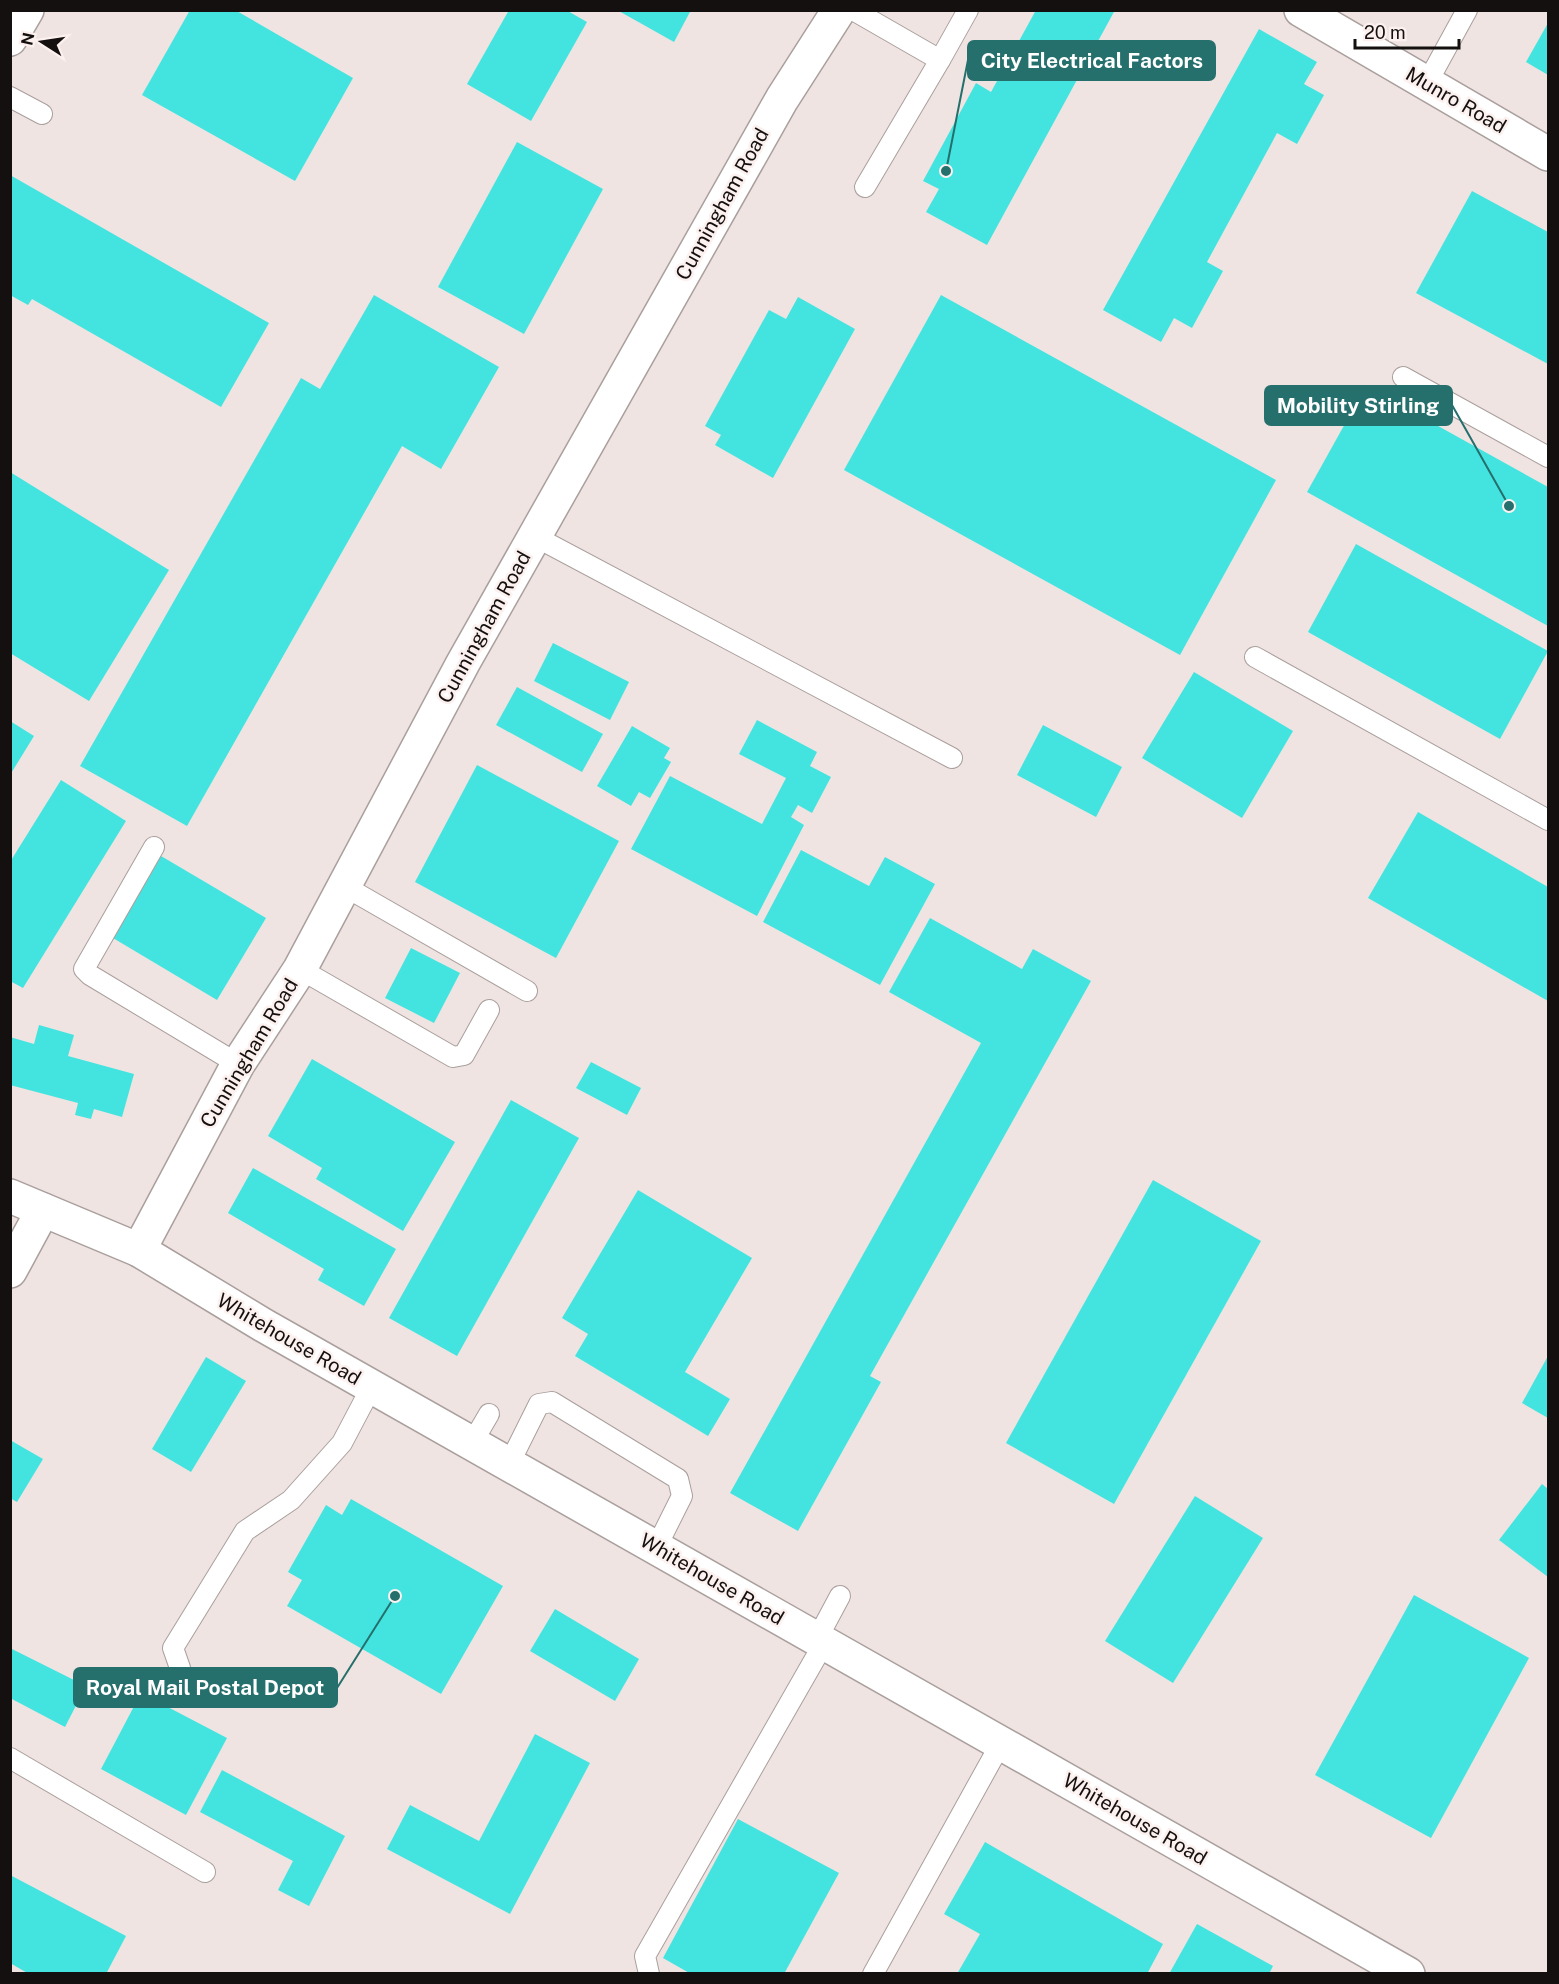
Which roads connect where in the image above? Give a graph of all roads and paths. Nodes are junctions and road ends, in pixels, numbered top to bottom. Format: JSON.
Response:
{"nodes":[{"id":1,"x":27,"y":10,"type":"edge"},
{"id":2,"x":839,"y":10,"type":"edge"},
{"id":3,"x":853,"y":10,"type":"edge"},
{"id":4,"x":968,"y":10,"type":"edge"},
{"id":5,"x":1301,"y":10,"type":"edge"},
{"id":6,"x":1467,"y":10,"type":"edge"},
{"id":7,"x":10,"y":39,"type":"edge"},
{"id":8,"x":940,"y":60,"type":"junction"},
{"id":9,"x":1427,"y":83,"type":"junction"},
{"id":10,"x":10,"y":97,"type":"edge"},
{"id":11,"x":42,"y":114,"type":"dead end"},
{"id":12,"x":1548,"y":154,"type":"edge"},
{"id":13,"x":865,"y":187,"type":"dead end"},
{"id":14,"x":1403,"y":376,"type":"dead end"},
{"id":15,"x":1548,"y":457,"type":"edge"},
{"id":16,"x":534,"y":536,"type":"junction"},
{"id":17,"x":1255,"y":657,"type":"dead end"},
{"id":18,"x":952,"y":758,"type":"dead end"},
{"id":19,"x":1548,"y":820,"type":"edge"},
{"id":20,"x":154,"y":847,"type":"dead end"},
{"id":21,"x":344,"y":886,"type":"junction"},
{"id":22,"x":300,"y":969,"type":"junction"},
{"id":23,"x":527,"y":991,"type":"dead end"},
{"id":24,"x":489,"y":1010,"type":"dead end"},
{"id":25,"x":238,"y":1064,"type":"junction"},
{"id":26,"x":10,"y":1196,"type":"edge"},
{"id":27,"x":43,"y":1210,"type":"junction"},
{"id":28,"x":139,"y":1250,"type":"junction"},
{"id":29,"x":10,"y":1271,"type":"edge"},
{"id":30,"x":372,"y":1386,"type":"junction"},
{"id":31,"x":489,"y":1414,"type":"dead end"},
{"id":32,"x":472,"y":1443,"type":"junction"},
{"id":33,"x":509,"y":1464,"type":"junction"},
{"id":34,"x":656,"y":1548,"type":"junction"},
{"id":35,"x":840,"y":1596,"type":"dead end"},
{"id":36,"x":820,"y":1641,"type":"junction"},
{"id":37,"x":180,"y":1668,"type":"dead end"},
{"id":38,"x":1001,"y":1743,"type":"junction"},
{"id":39,"x":10,"y":1758,"type":"edge"},
{"id":40,"x":206,"y":1872,"type":"dead end"},
{"id":41,"x":649,"y":1974,"type":"edge"},
{"id":42,"x":873,"y":1974,"type":"edge"},
{"id":43,"x":1408,"y":1974,"type":"edge"}],
"edges":[{"from":1,"to":7,"type":"street"},
{"from":2,"to":16,"type":"street","name":"Cunningham Road"},
{"from":3,"to":8,"type":"lane"},
{"from":4,"to":8,"type":"lane"},
{"from":5,"to":9,"type":"street","name":"Munro Road"},
{"from":6,"to":9,"type":"lane"},
{"from":8,"to":13,"type":"lane"},
{"from":9,"to":12,"type":"street","name":"Munro Road"},
{"from":10,"to":11,"type":"lane"},
{"from":14,"to":15,"type":"lane"},
{"from":16,"to":18,"type":"lane"},
{"from":16,"to":21,"type":"street","name":"Cunningham Road"},
{"from":17,"to":19,"type":"lane"},
{"from":20,"to":25,"type":"lane"},
{"from":21,"to":22,"type":"street","name":"Cunningham Road"},
{"from":21,"to":23,"type":"lane"},
{"from":22,"to":24,"type":"lane"},
{"from":22,"to":25,"type":"street","name":"Cunningham Road"},
{"from":25,"to":28,"type":"street","name":"Cunningham Road"},
{"from":26,"to":27,"type":"street","name":"Whitehouse Road"},
{"from":27,"to":28,"type":"street","name":"Whitehouse Road"},
{"from":27,"to":29,"type":"street"},
{"from":28,"to":30,"type":"street","name":"Whitehouse Road"},
{"from":30,"to":32,"type":"street","name":"Whitehouse Road"},
{"from":30,"to":37,"type":"lane"},
{"from":31,"to":32,"type":"lane"},
{"from":32,"to":33,"type":"street","name":"Whitehouse Road"},
{"from":33,"to":34,"type":"street","name":"Whitehouse Road"},
{"from":33,"to":34,"type":"lane"},
{"from":34,"to":36,"type":"street","name":"Whitehouse Road"},
{"from":35,"to":36,"type":"lane"},
{"from":36,"to":38,"type":"street","name":"Whitehouse Road"},
{"from":36,"to":41,"type":"lane"},
{"from":38,"to":42,"type":"lane"},
{"from":38,"to":43,"type":"street","name":"Whitehouse Road"},
{"from":39,"to":40,"type":"lane"}]}
